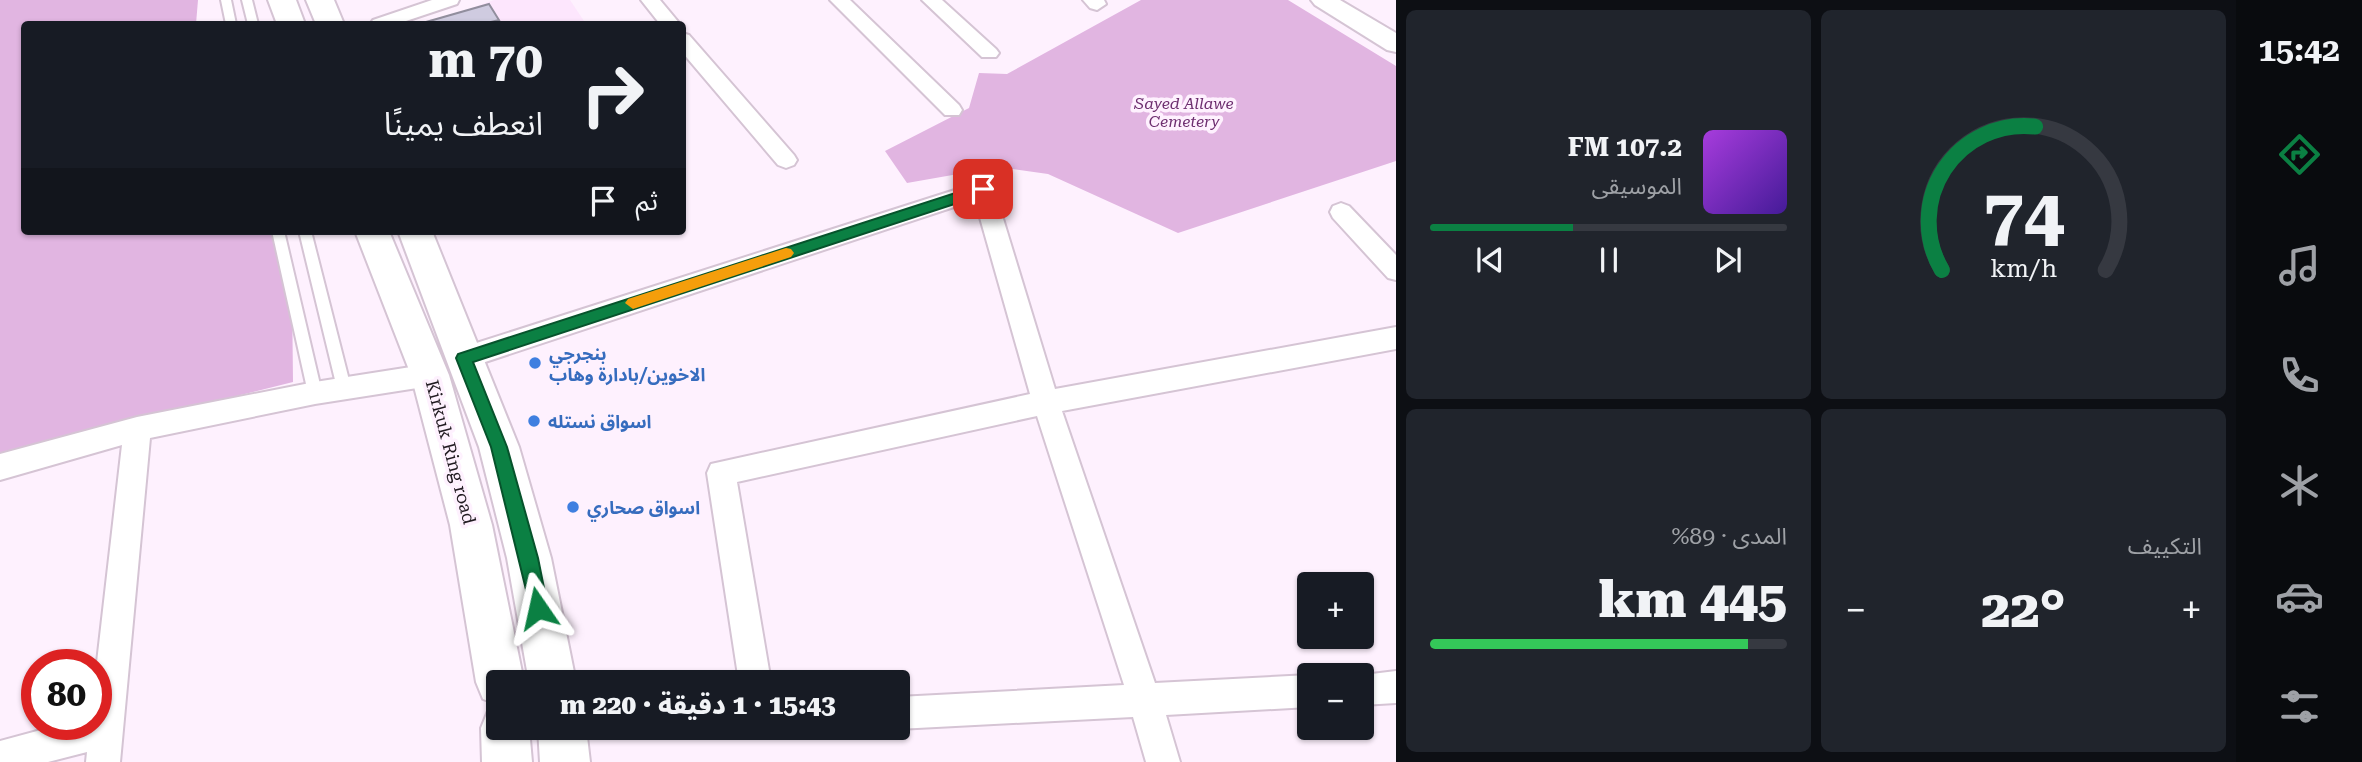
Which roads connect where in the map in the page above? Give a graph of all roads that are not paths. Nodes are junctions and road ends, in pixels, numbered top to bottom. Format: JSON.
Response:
{"nodes":[{"id":1,"x":226,"y":0,"type":"edge"},
{"id":2,"x":247,"y":0,"type":"edge"},
{"id":3,"x":282,"y":0,"type":"edge"},
{"id":4,"x":320,"y":0,"type":"edge"},
{"id":5,"x":450,"y":0,"type":"edge"},
{"id":6,"x":650,"y":0,"type":"edge"},
{"id":7,"x":839,"y":0,"type":"edge"},
{"id":8,"x":931,"y":0,"type":"edge"},
{"id":9,"x":1323,"y":0,"type":"edge"},
{"id":10,"x":230,"y":21,"type":"edge"},
{"id":11,"x":252,"y":21,"type":"edge"},
{"id":12,"x":290,"y":21,"type":"edge"},
{"id":13,"x":329,"y":21,"type":"edge"},
{"id":14,"x":389,"y":21,"type":"edge"},
{"id":15,"x":668,"y":21,"type":"edge"},
{"id":16,"x":686,"y":44,"type":"edge"},
{"id":17,"x":1396,"y":44,"type":"edge"},
{"id":18,"x":989,"y":53,"type":"dead end"},
{"id":19,"x":952,"y":110,"type":"dead end"},
{"id":20,"x":786,"y":160,"type":"dead end"},
{"id":21,"x":1341,"y":212,"type":"dead end"},
{"id":22,"x":279,"y":235,"type":"edge"},
{"id":23,"x":306,"y":235,"type":"edge"},
{"id":24,"x":374,"y":235,"type":"edge"},
{"id":25,"x":416,"y":235,"type":"edge"},
{"id":26,"x":1396,"y":271,"type":"edge"},
{"id":27,"x":1396,"y":338,"type":"edge"},
{"id":28,"x":447,"y":367,"type":"junction"},
{"id":29,"x":344,"y":388,"type":"junction"},
{"id":30,"x":315,"y":393,"type":"junction"},
{"id":31,"x":1046,"y":402,"type":"junction"},
{"id":32,"x":137,"y":429,"type":"junction"},
{"id":33,"x":0,"y":467,"type":"edge"},
{"id":34,"x":498,"y":670,"type":"edge"},
{"id":35,"x":551,"y":670,"type":"edge"},
{"id":36,"x":753,"y":670,"type":"edge"},
{"id":37,"x":1396,"y":687,"type":"edge"},
{"id":38,"x":1374,"y":688,"type":"edge"},
{"id":39,"x":1297,"y":692,"type":"edge"},
{"id":40,"x":1145,"y":700,"type":"junction"},
{"id":41,"x":910,"y":712,"type":"edge"},
{"id":42,"x":506,"y":740,"type":"edge"},
{"id":43,"x":563,"y":740,"type":"edge"},
{"id":44,"x":105,"y":746,"type":"edge"},
{"id":45,"x":0,"y":758,"type":"edge"},
{"id":46,"x":507,"y":762,"type":"edge"},
{"id":47,"x":565,"y":762,"type":"edge"},
{"id":48,"x":1163,"y":762,"type":"edge"}],
"edges":[{"from":1,"to":10,"type":"lane"},
{"from":2,"to":11,"type":"lane"},
{"from":3,"to":12,"type":"highway"},
{"from":4,"to":13,"type":"highway"},
{"from":5,"to":14,"type":"street"},
{"from":6,"to":15,"type":"street"},
{"from":7,"to":19,"type":"street"},
{"from":8,"to":18,"type":"street"},
{"from":9,"to":17,"type":"street"},
{"from":16,"to":20,"type":"street"},
{"from":21,"to":26,"type":"street"},
{"from":22,"to":30,"type":"lane"},
{"from":23,"to":29,"type":"lane"},
{"from":24,"to":28,"type":"highway","name":"Kirkuk Ring road"},
{"from":25,"to":28,"type":"highway","name":"Kirkuk Ring road"},
{"from":27,"to":31,"type":"street"},
{"from":28,"to":29,"type":"street"},
{"from":28,"to":31,"type":"street"},
{"from":28,"to":34,"type":"highway","name":"Kirkuk Ring road"},
{"from":28,"to":35,"type":"highway","name":"Kirkuk Ring road"},
{"from":29,"to":30,"type":"street"},
{"from":30,"to":32,"type":"street"},
{"from":31,"to":36,"type":"street"},
{"from":31,"to":40,"type":"street"},
{"from":32,"to":33,"type":"street"},
{"from":32,"to":44,"type":"street"},
{"from":37,"to":38,"type":"street"},
{"from":39,"to":40,"type":"street"},
{"from":40,"to":41,"type":"street"},
{"from":40,"to":48,"type":"street"},
{"from":42,"to":46,"type":"highway"},
{"from":43,"to":47,"type":"highway"},
{"from":44,"to":45,"type":"street"}]}
